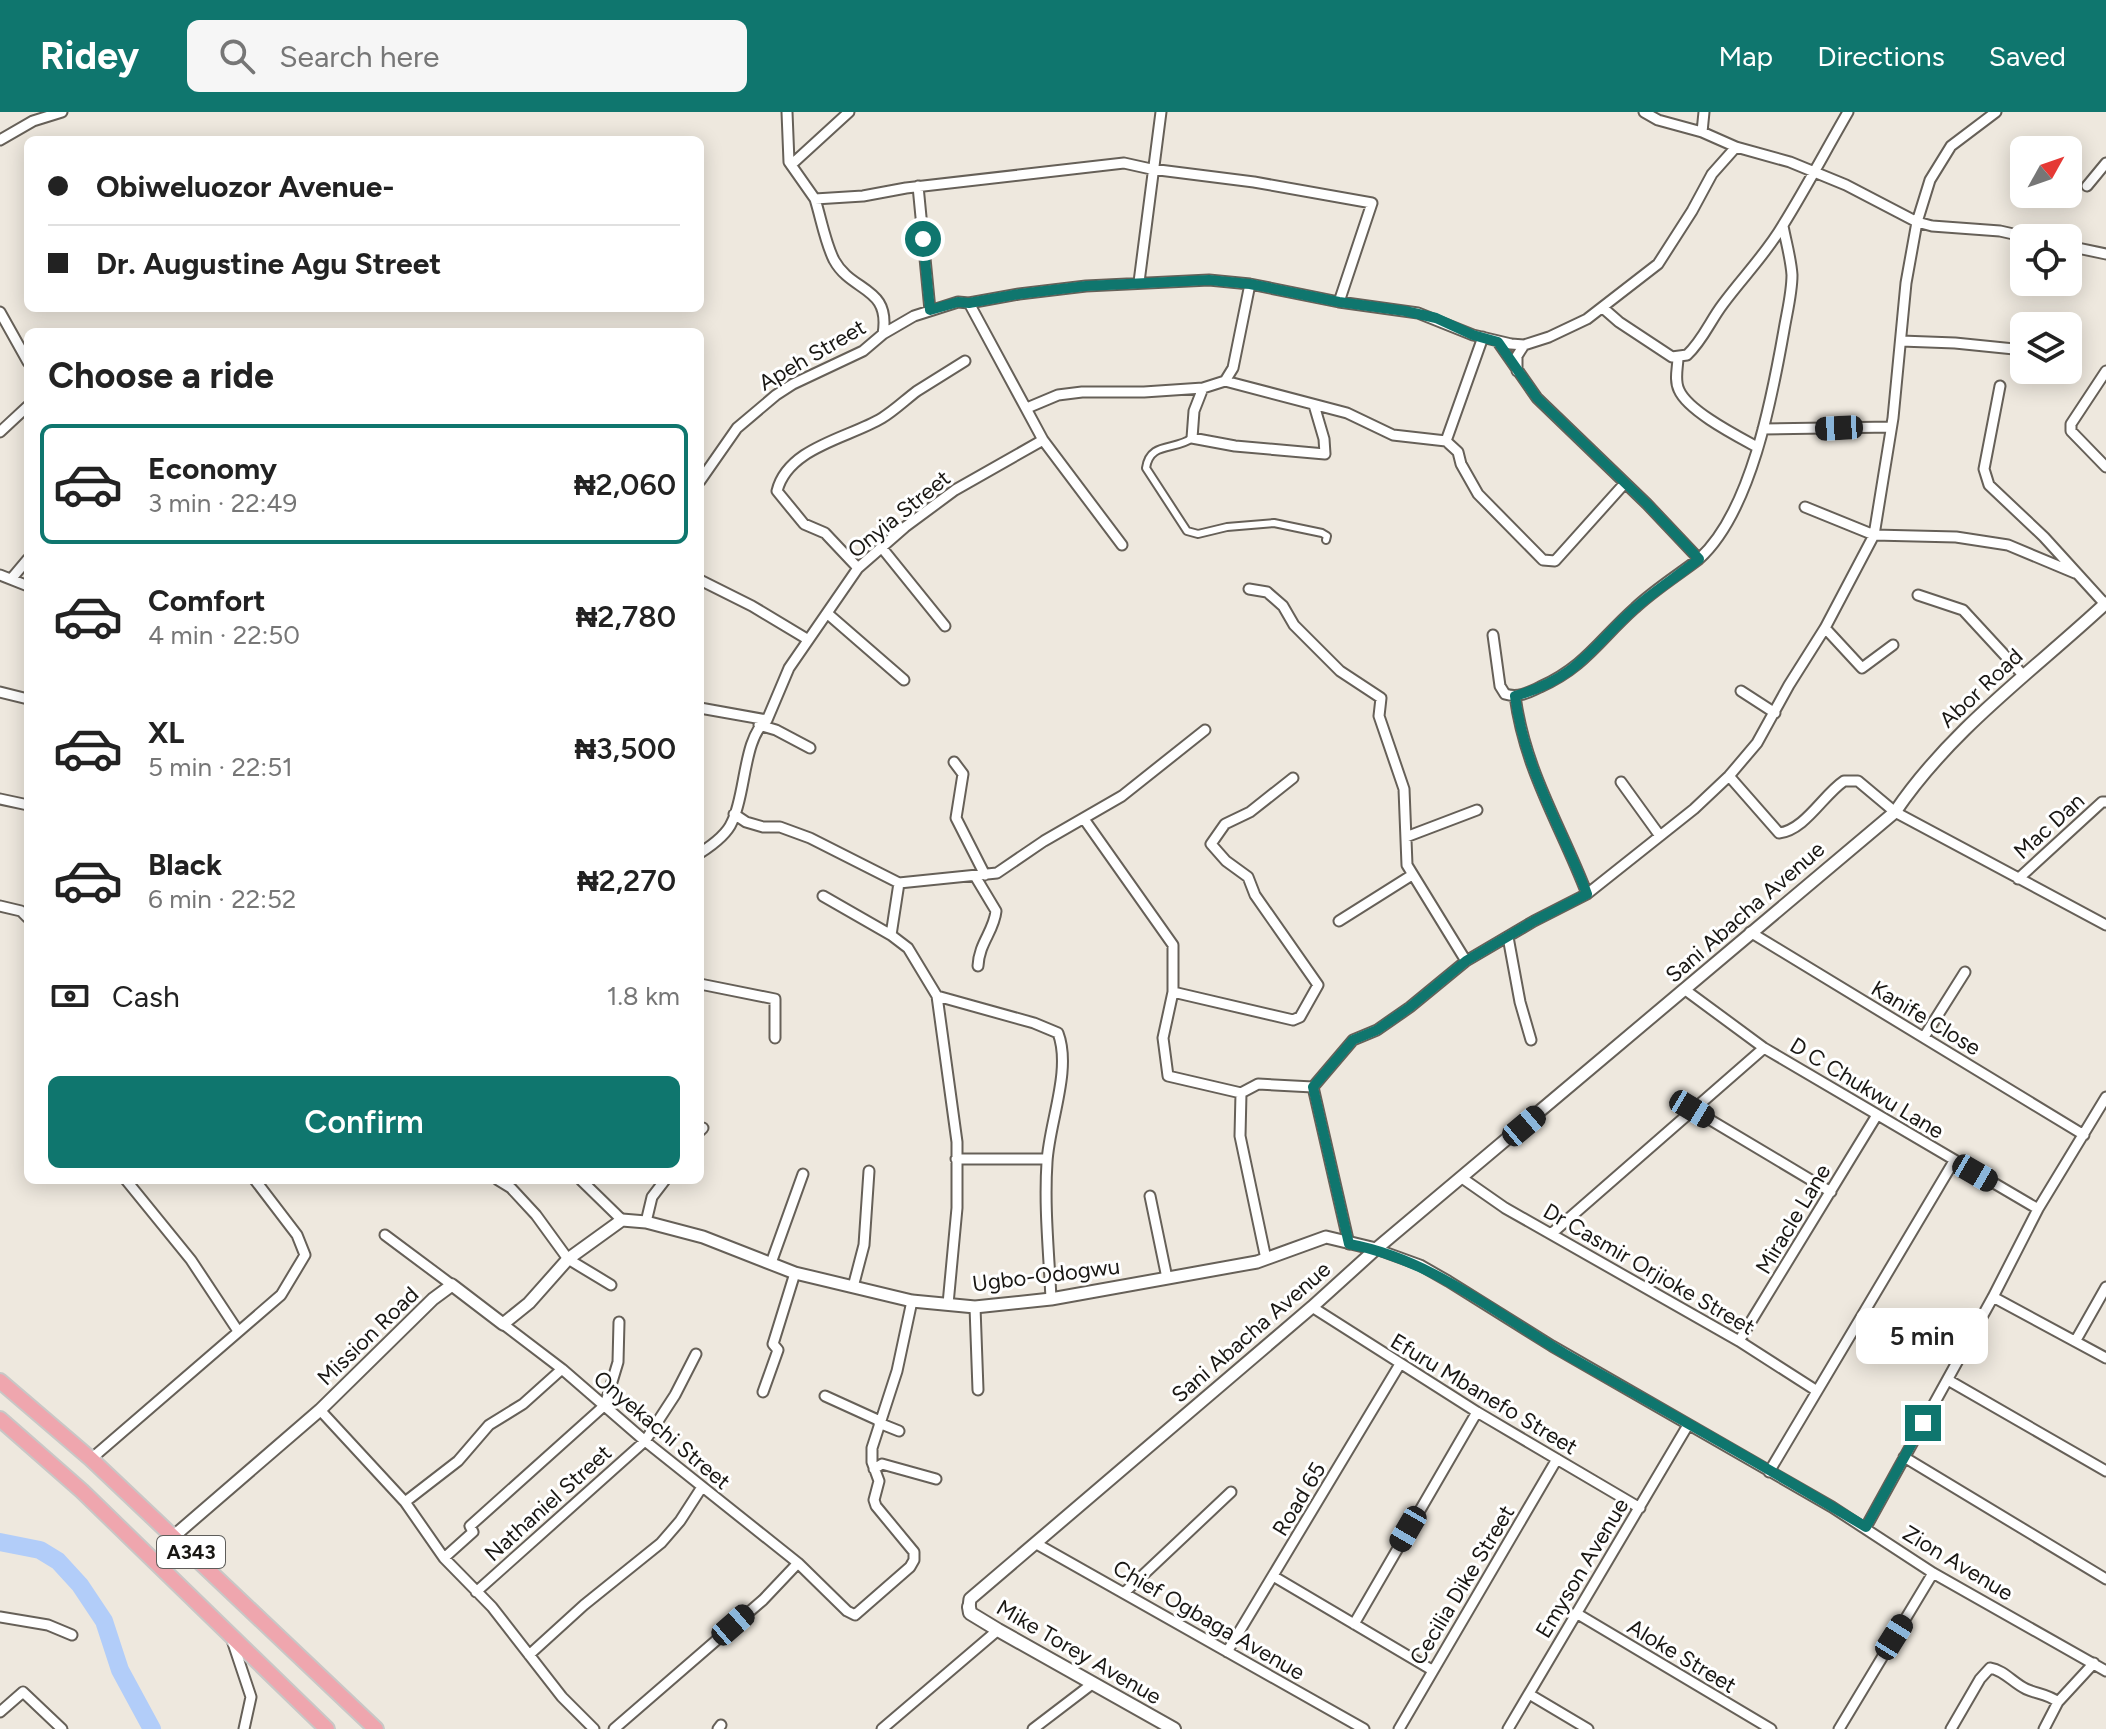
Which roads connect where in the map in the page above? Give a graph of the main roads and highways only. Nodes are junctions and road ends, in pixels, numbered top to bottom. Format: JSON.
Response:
{"nodes":[{"id":1,"x":0,"y":1381,"type":"edge"},
{"id":2,"x":0,"y":1419,"type":"edge"},
{"id":3,"x":969,"y":1607,"type":"road end"},
{"id":4,"x":327,"y":1729,"type":"edge"},
{"id":5,"x":376,"y":1729,"type":"edge"},
{"id":6,"x":1174,"y":1729,"type":"edge"}],
"edges":[{"from":1,"to":5,"type":"highway","number":"A343"},
{"from":2,"to":4,"type":"highway","number":"A343"},
{"from":3,"to":6,"type":"main road","name":"Mike Torey Avenue"}]}
